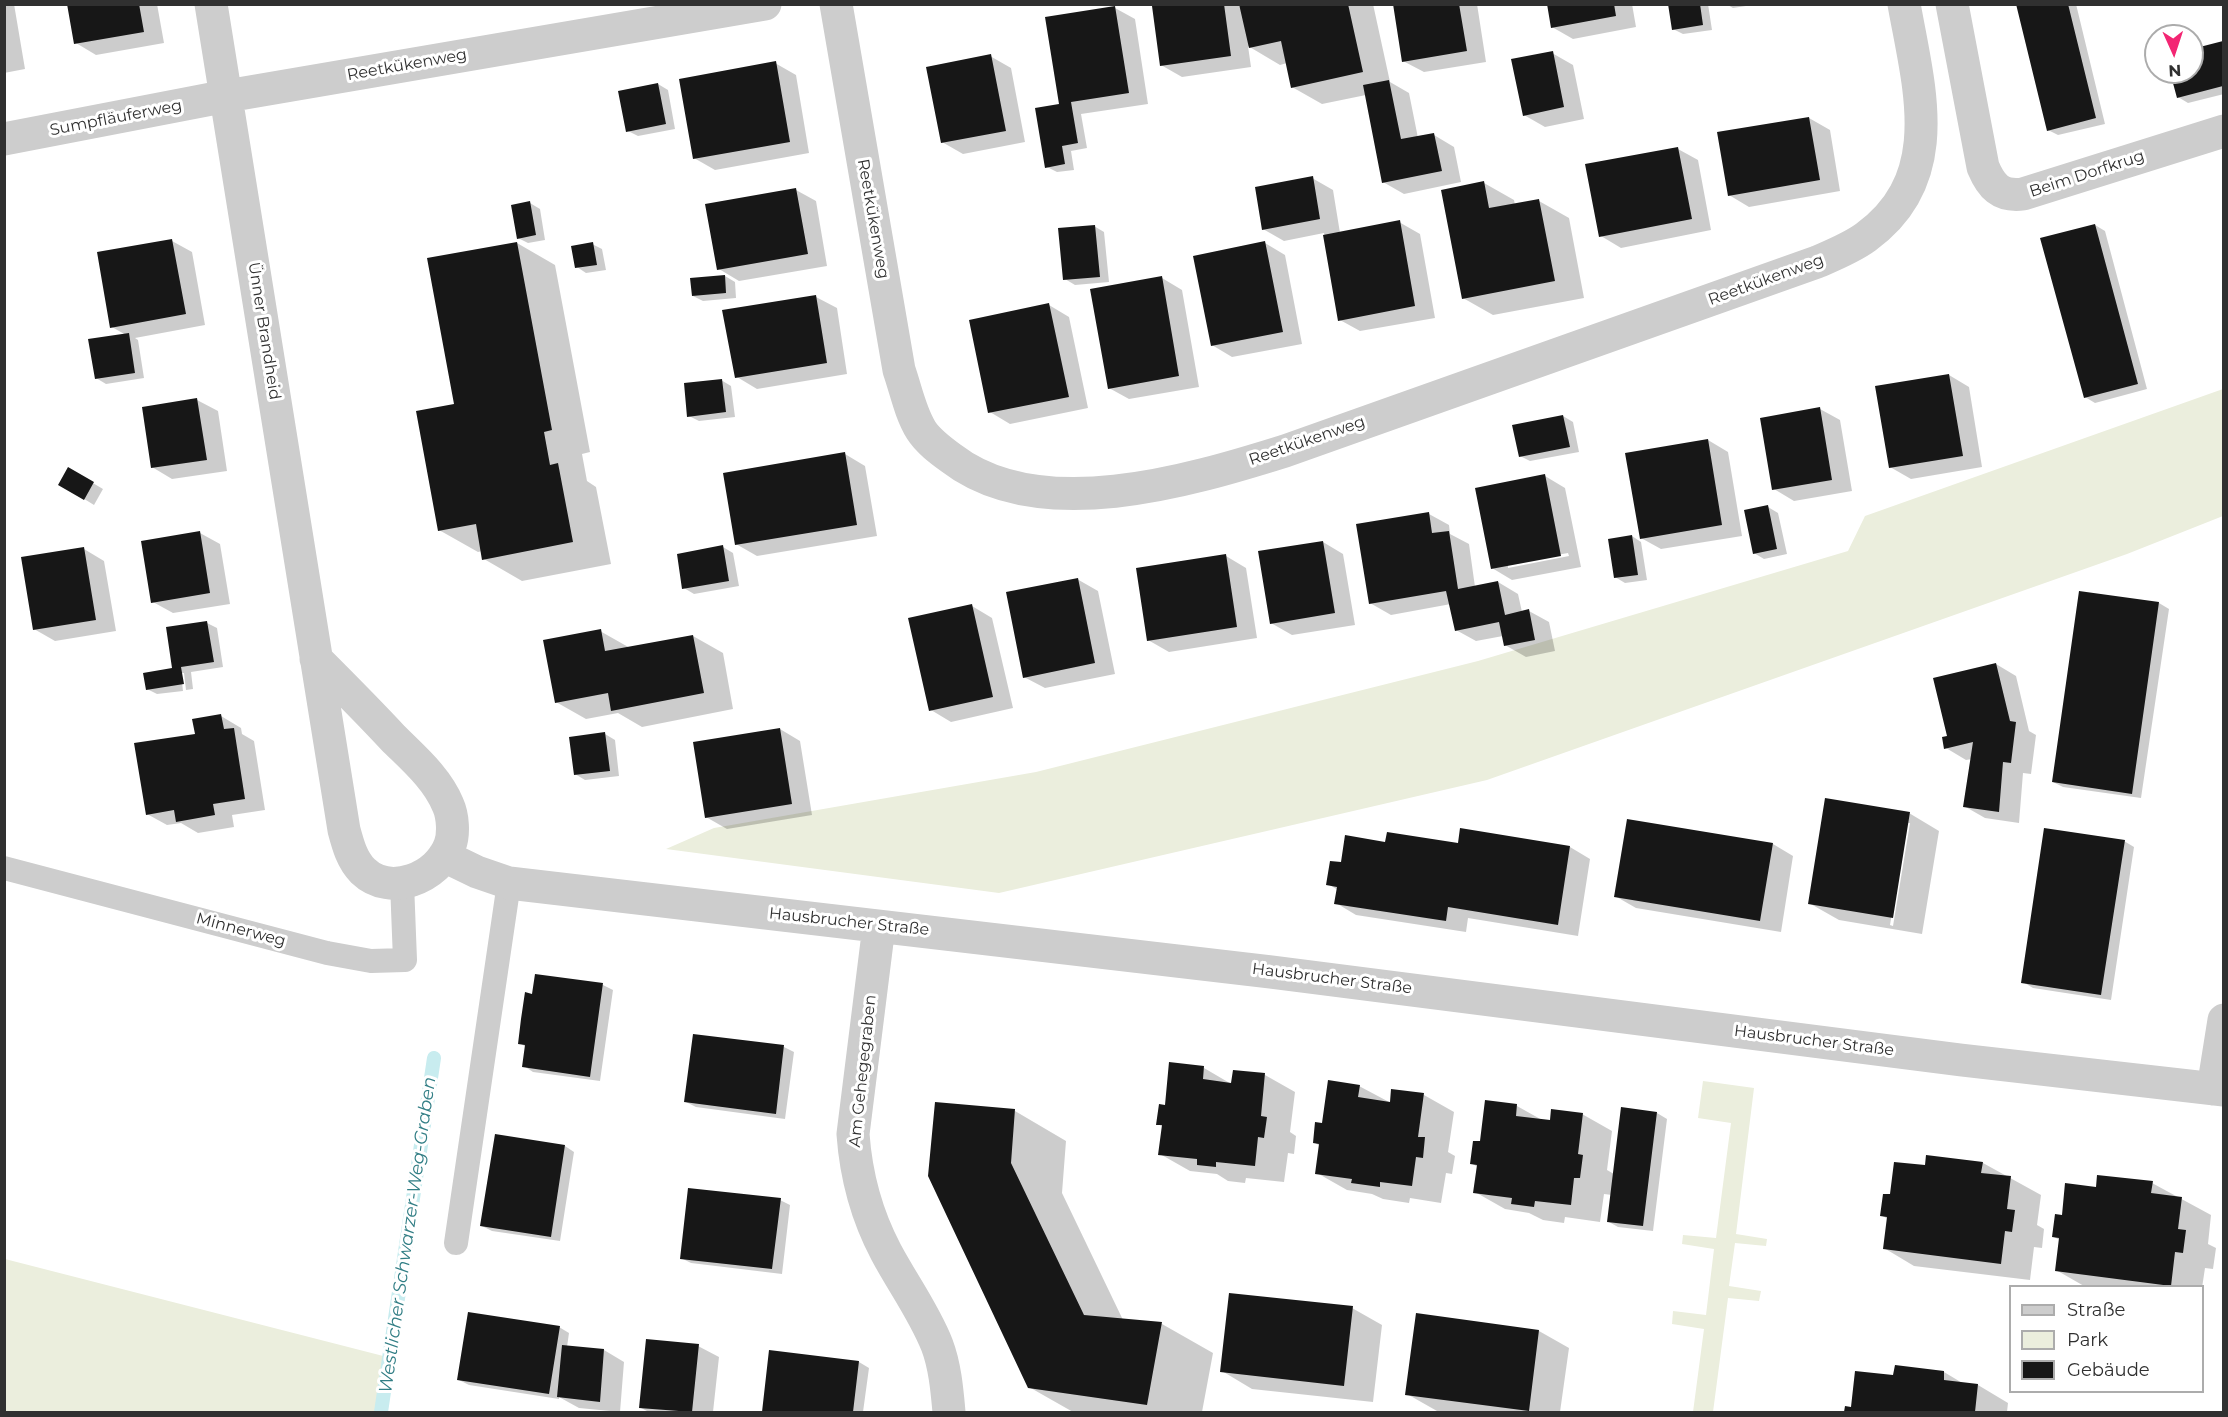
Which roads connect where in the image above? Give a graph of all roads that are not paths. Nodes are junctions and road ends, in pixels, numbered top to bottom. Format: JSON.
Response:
{"nodes":[{"id":1,"x":211,"y":4,"type":"edge"},
{"id":2,"x":765,"y":4,"type":"edge"},
{"id":3,"x":836,"y":4,"type":"edge"},
{"id":4,"x":1904,"y":4,"type":"edge"},
{"id":5,"x":1952,"y":4,"type":"edge"},
{"id":6,"x":227,"y":96,"type":"junction"},
{"id":7,"x":2223,"y":131,"type":"edge"},
{"id":8,"x":4,"y":139,"type":"edge"},
{"id":9,"x":316,"y":659,"type":"junction"},
{"id":10,"x":444,"y":856,"type":"junction"},
{"id":11,"x":4,"y":868,"type":"edge"},
{"id":12,"x":402,"y":883,"type":"junction"},
{"id":13,"x":509,"y":883,"type":"junction"},
{"id":14,"x":879,"y":926,"type":"junction"},
{"id":15,"x":2223,"y":1020,"type":"edge"},
{"id":16,"x":2218,"y":1090,"type":"edge"},
{"id":17,"x":456,"y":1243,"type":"dead end"},
{"id":18,"x":950,"y":1413,"type":"edge"}],
"edges":[{"from":1,"to":6,"type":"street","name":"Ünner Brandheid"},
{"from":2,"to":6,"type":"street","name":"Reetkükenweg"},
{"from":3,"to":4,"type":"street","name":"Reetkükenweg"},
{"from":5,"to":7,"type":"street","name":"Beim Dorfkrug"},
{"from":6,"to":8,"type":"street","name":"Sumpfläuferweg"},
{"from":6,"to":9,"type":"street","name":"Ünner Brandheid"},
{"from":9,"to":10,"type":"street"},
{"from":9,"to":12,"type":"street","name":"Ünner Brandheid"},
{"from":10,"to":12,"type":"street"},
{"from":10,"to":13,"type":"street","name":"Hausbrucher Straße"},
{"from":11,"to":12,"type":"lane","name":"Minnerweg"},
{"from":13,"to":14,"type":"street","name":"Hausbrucher Straße"},
{"from":13,"to":17,"type":"lane"},
{"from":14,"to":16,"type":"street","name":"Hausbrucher Straße"},
{"from":14,"to":18,"type":"street","name":"Am Gehegegraben"},
{"from":15,"to":16,"type":"street"}]}
